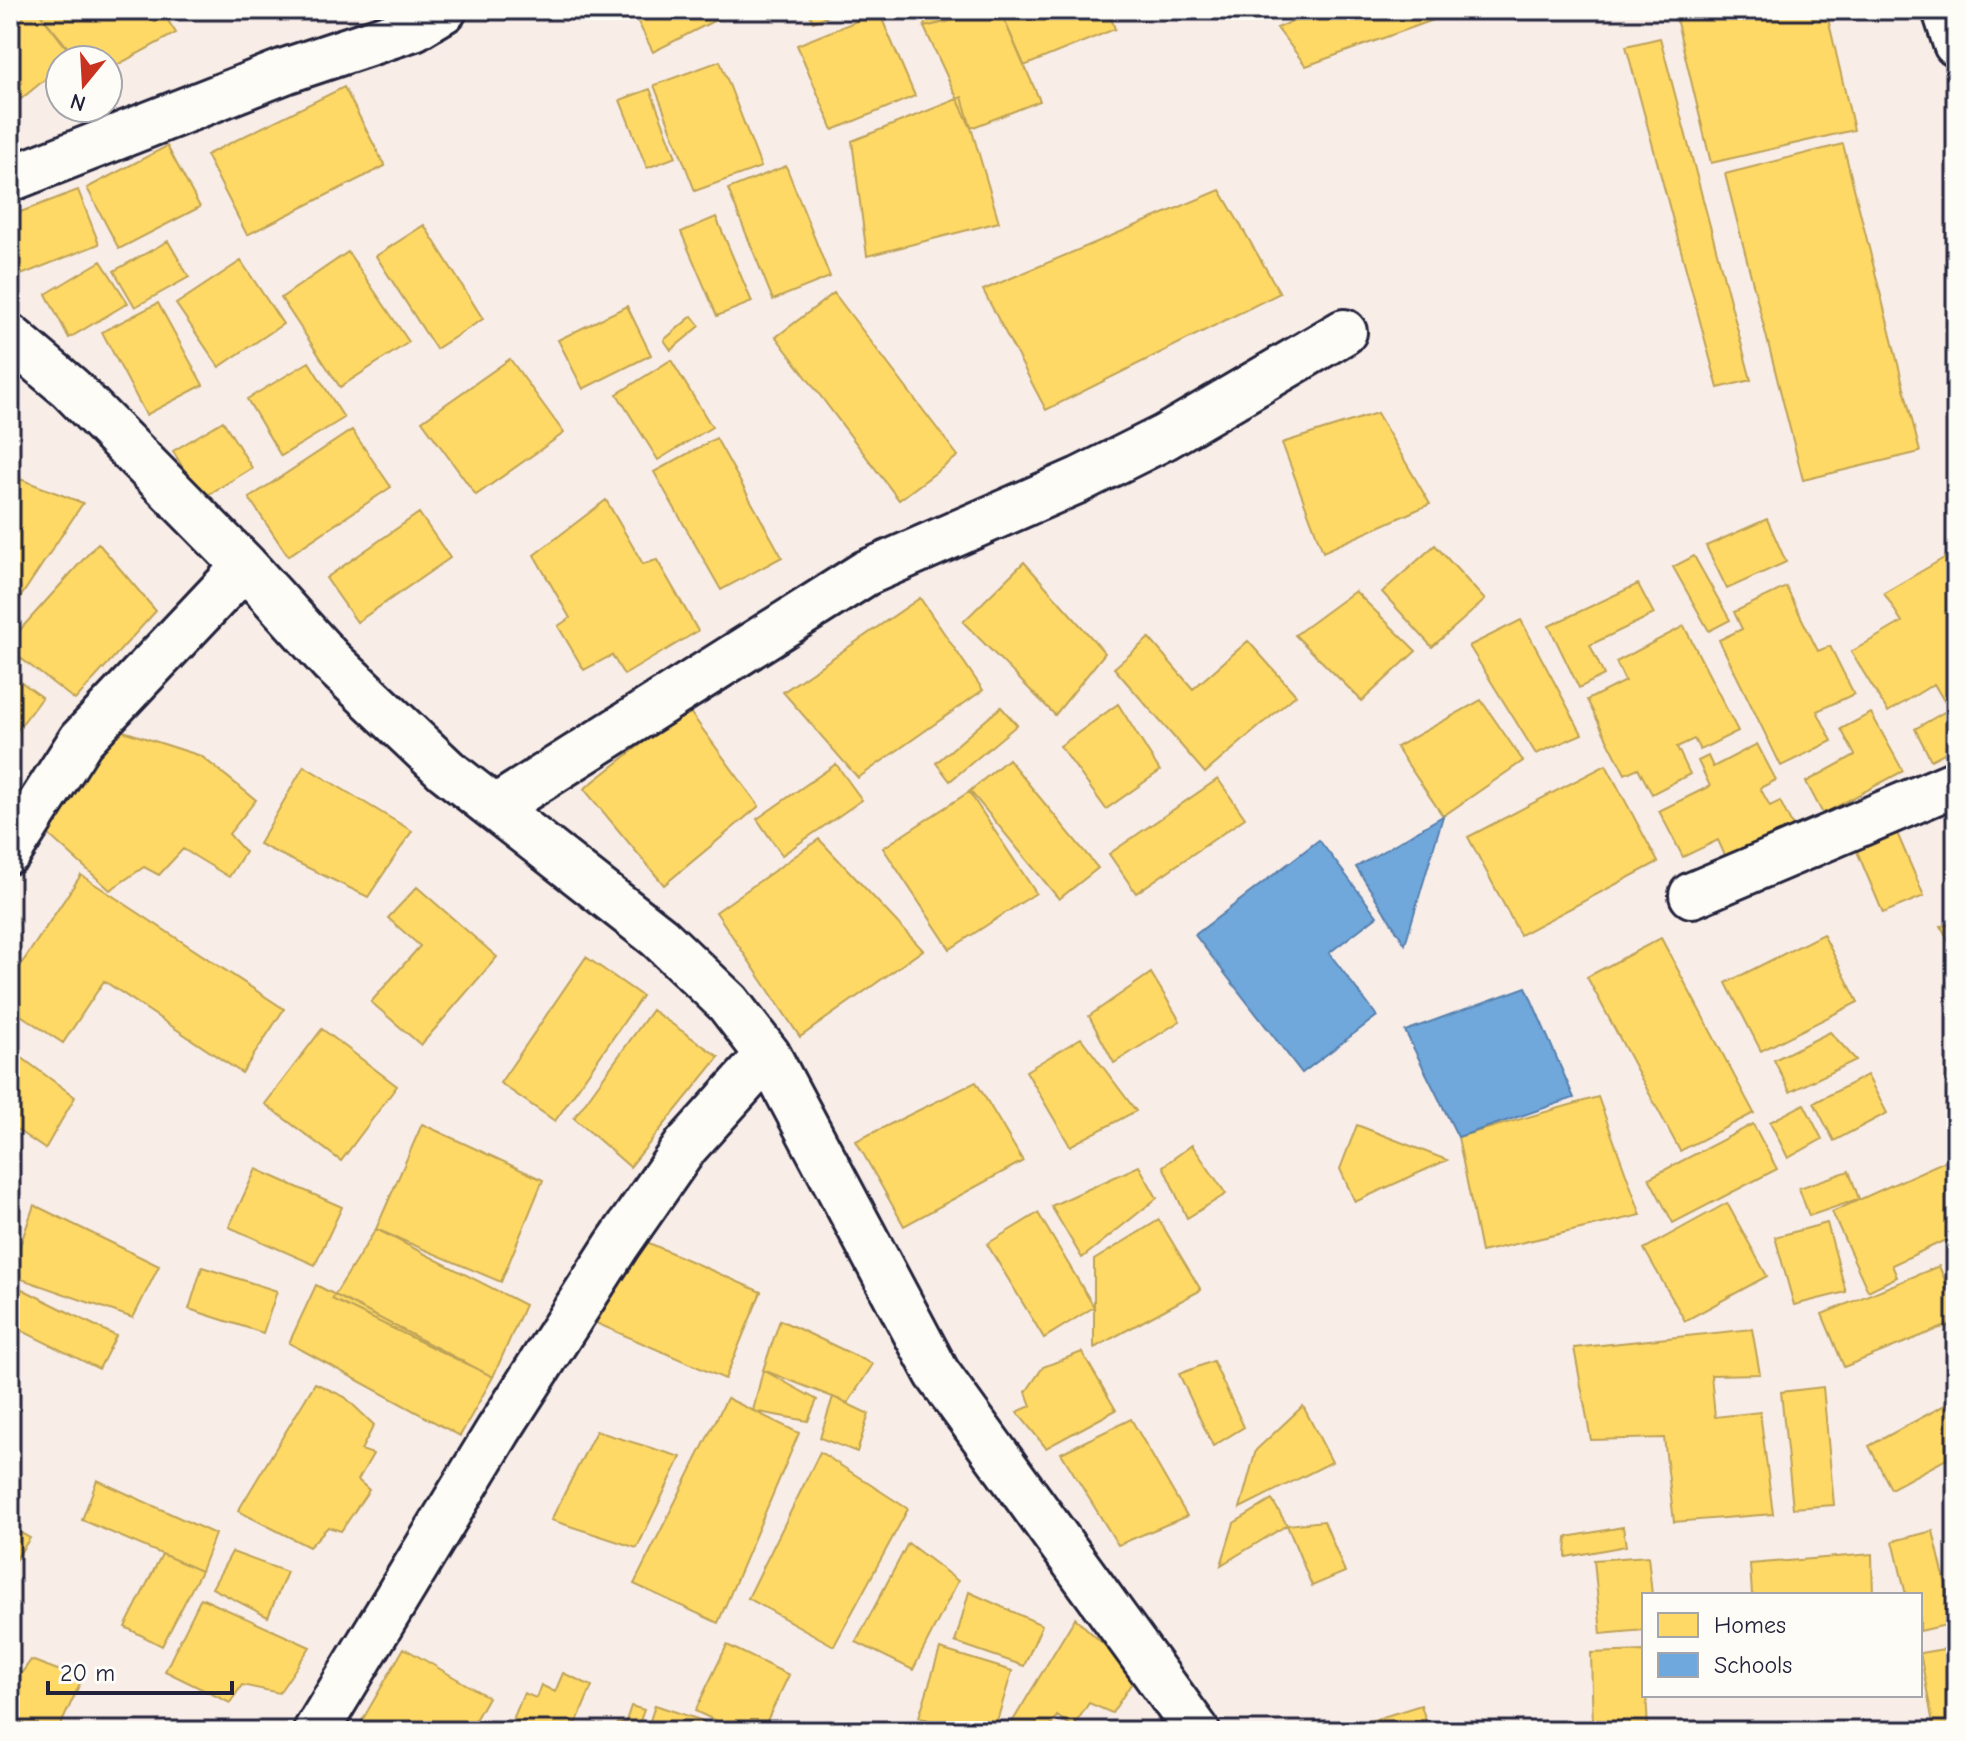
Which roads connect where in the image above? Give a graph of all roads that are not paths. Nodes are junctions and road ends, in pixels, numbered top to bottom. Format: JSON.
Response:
{"nodes":[{"id":1,"x":444,"y":10,"type":"edge"},
{"id":2,"x":10,"y":179,"type":"edge"},
{"id":3,"x":1344,"y":332,"type":"dead end"},
{"id":4,"x":10,"y":337,"type":"edge"},
{"id":5,"x":245,"y":566,"type":"junction"},
{"id":6,"x":1956,"y":783,"type":"edge"},
{"id":7,"x":496,"y":807,"type":"junction"},
{"id":8,"x":10,"y":851,"type":"edge"},
{"id":9,"x":1692,"y":895,"type":"dead end"},
{"id":10,"x":768,"y":1055,"type":"junction"},
{"id":11,"x":316,"y":1731,"type":"edge"},
{"id":12,"x":1197,"y":1731,"type":"edge"}],
"edges":[{"from":1,"to":2,"type":"street"},
{"from":3,"to":7,"type":"street"},
{"from":4,"to":5,"type":"street"},
{"from":5,"to":7,"type":"street"},
{"from":5,"to":8,"type":"street"},
{"from":6,"to":9,"type":"street"},
{"from":7,"to":10,"type":"street"},
{"from":10,"to":11,"type":"street"},
{"from":10,"to":12,"type":"street"}]}
